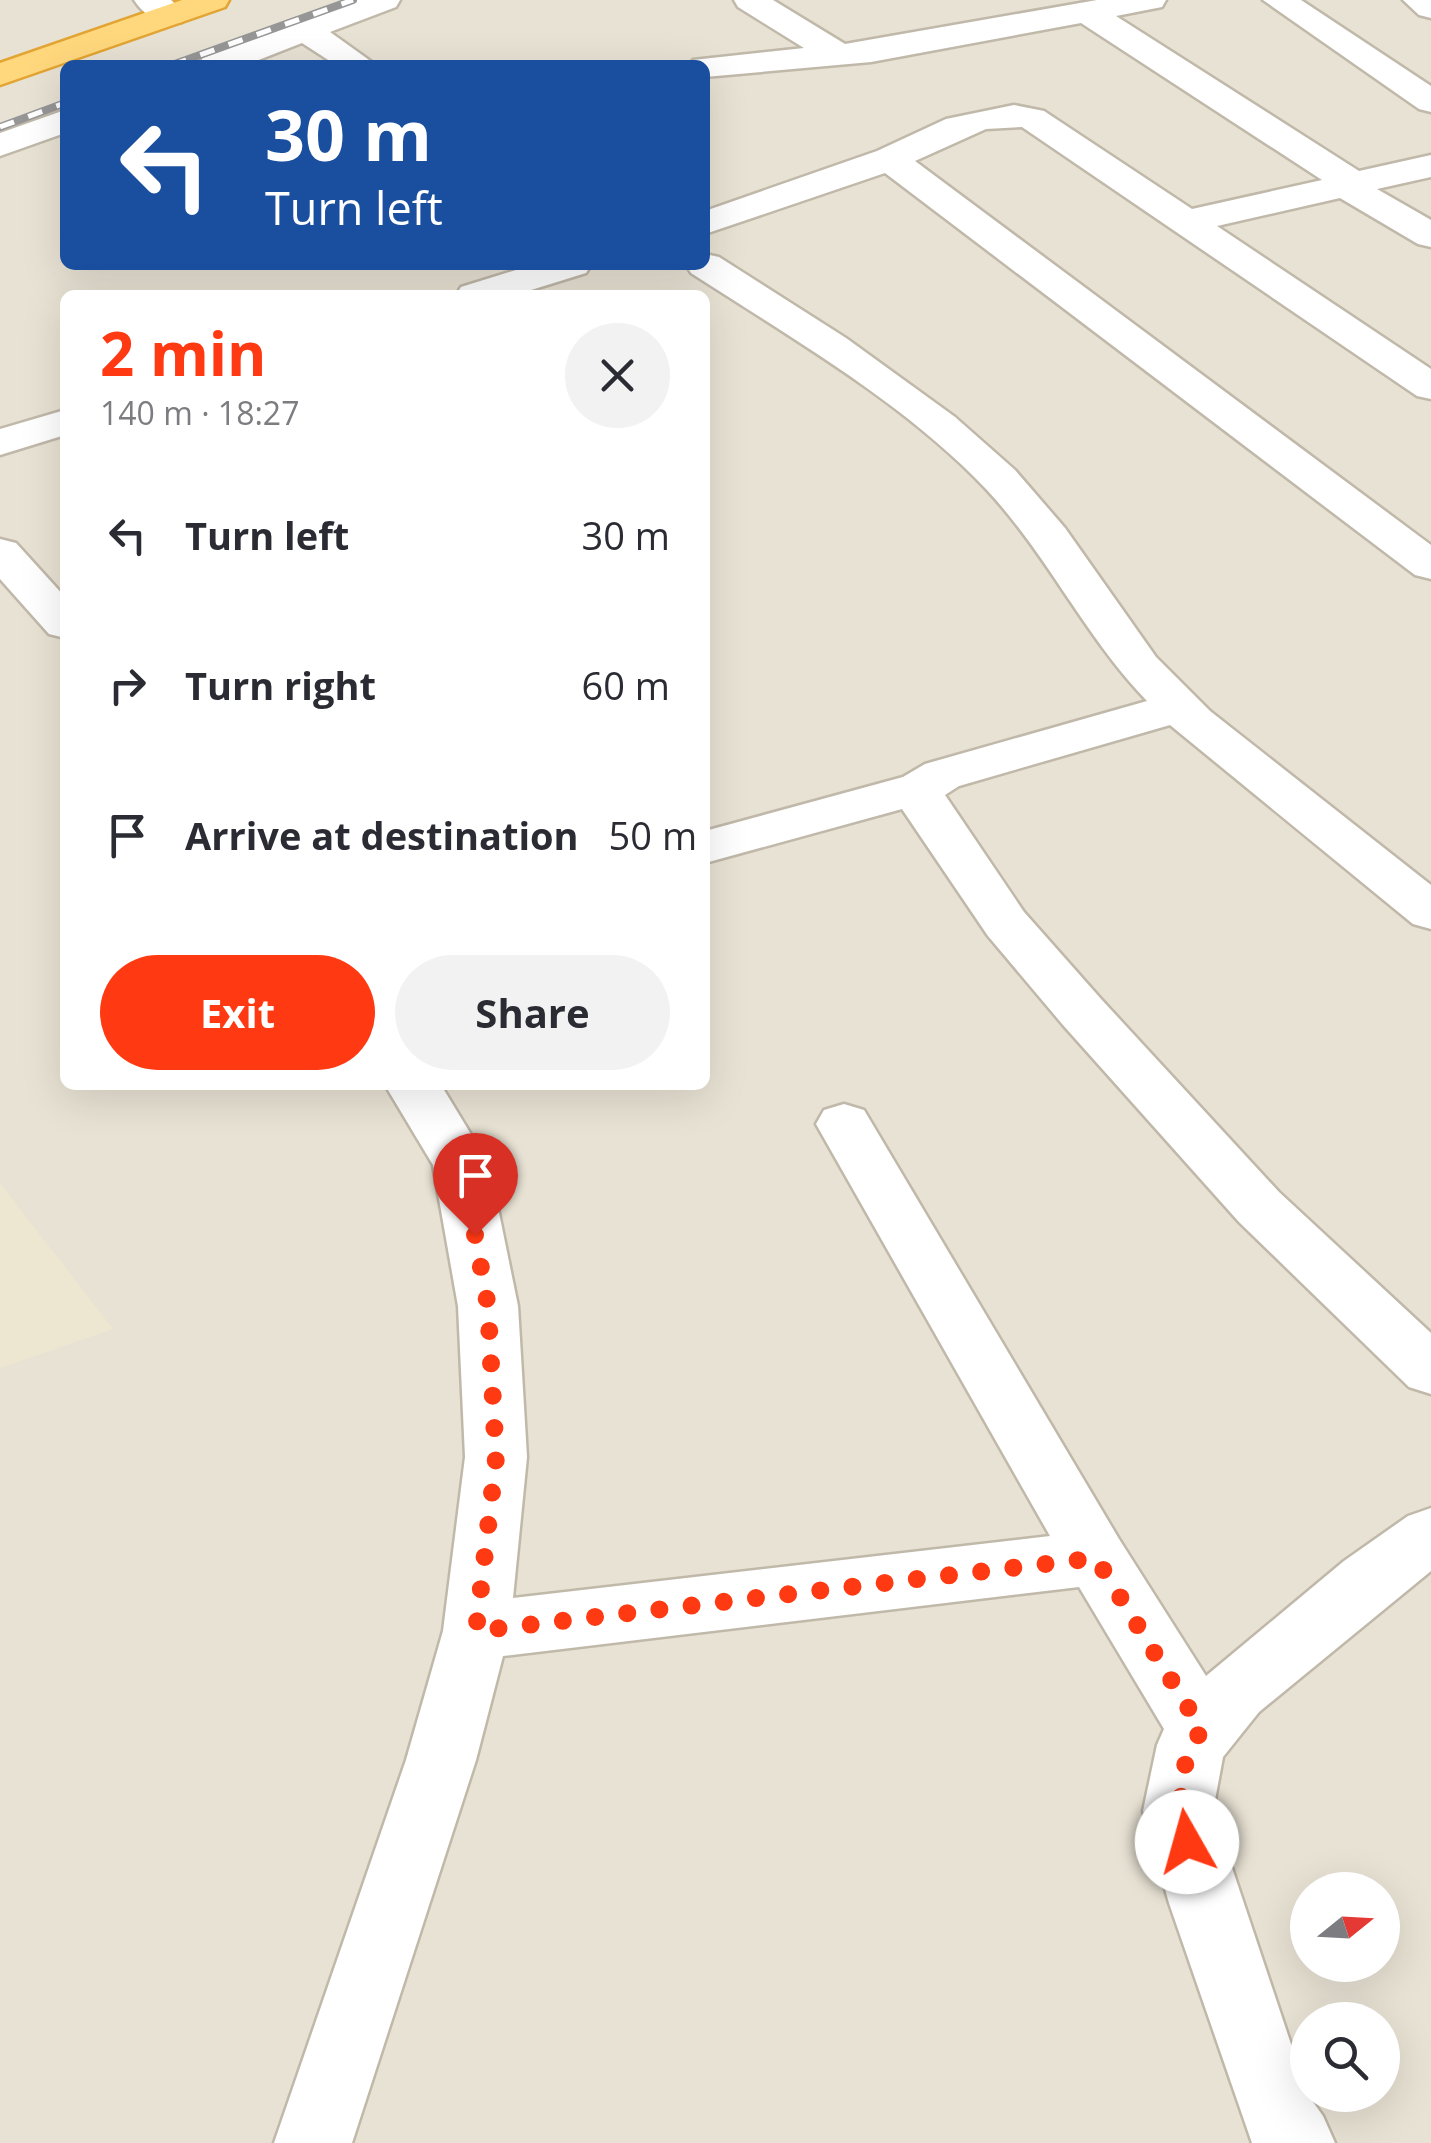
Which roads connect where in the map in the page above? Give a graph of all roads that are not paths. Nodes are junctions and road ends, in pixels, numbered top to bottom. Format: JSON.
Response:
{"nodes":[{"id":1,"x":213,"y":0,"type":"edge"},
{"id":2,"x":252,"y":0,"type":"edge"},
{"id":3,"x":384,"y":0,"type":"edge"},
{"id":4,"x":750,"y":0,"type":"edge"},
{"id":5,"x":1150,"y":0,"type":"edge"},
{"id":6,"x":1279,"y":0,"type":"edge"},
{"id":7,"x":1419,"y":0,"type":"edge"},
{"id":8,"x":160,"y":8,"type":"edge"},
{"id":9,"x":1431,"y":8,"type":"edge"},
{"id":10,"x":1087,"y":12,"type":"junction"},
{"id":11,"x":305,"y":31,"type":"junction"},
{"id":12,"x":840,"y":56,"type":"junction"},
{"id":13,"x":89,"y":60,"type":"edge"},
{"id":14,"x":228,"y":60,"type":"edge"},
{"id":15,"x":351,"y":60,"type":"edge"},
{"id":16,"x":710,"y":67,"type":"edge"},
{"id":17,"x":60,"y":71,"type":"edge"},
{"id":18,"x":0,"y":75,"type":"edge"},
{"id":19,"x":0,"y":93,"type":"edge"},
{"id":20,"x":1431,"y":102,"type":"edge"},
{"id":21,"x":60,"y":122,"type":"edge"},
{"id":22,"x":0,"y":145,"type":"edge"},
{"id":23,"x":890,"y":160,"type":"junction"},
{"id":24,"x":1431,"y":166,"type":"edge"},
{"id":25,"x":1348,"y":184,"type":"junction"},
{"id":26,"x":710,"y":220,"type":"edge"},
{"id":27,"x":1185,"y":222,"type":"junction"},
{"id":28,"x":1431,"y":236,"type":"edge"},
{"id":29,"x":710,"y":269,"type":"edge"},
{"id":30,"x":556,"y":270,"type":"edge"},
{"id":31,"x":491,"y":290,"type":"edge"},
{"id":32,"x":1431,"y":386,"type":"edge"},
{"id":33,"x":60,"y":424,"type":"edge"},
{"id":34,"x":0,"y":442,"type":"edge"},
{"id":35,"x":0,"y":552,"type":"edge"},
{"id":36,"x":1431,"y":566,"type":"edge"},
{"id":37,"x":60,"y":618,"type":"edge"},
{"id":38,"x":1180,"y":707,"type":"junction"},
{"id":39,"x":920,"y":788,"type":"junction"},
{"id":40,"x":710,"y":846,"type":"edge"},
{"id":41,"x":1431,"y":912,"type":"edge"},
{"id":42,"x":416,"y":1090,"type":"edge"},
{"id":43,"x":844,"y":1124,"type":"dead end"},
{"id":44,"x":1431,"y":1370,"type":"edge"},
{"id":45,"x":1431,"y":1535,"type":"edge"},
{"id":46,"x":1096,"y":1558,"type":"junction"},
{"id":47,"x":476,"y":1631,"type":"junction"},
{"id":48,"x":1202,"y":1730,"type":"junction"},
{"id":49,"x":313,"y":2143,"type":"edge"},
{"id":50,"x":1296,"y":2143,"type":"edge"}],
"edges":[{"from":1,"to":8,"type":"highway"},
{"from":2,"to":13,"type":"highway"},
{"from":3,"to":11,"type":"street"},
{"from":4,"to":12,"type":"street"},
{"from":5,"to":10,"type":"street"},
{"from":6,"to":20,"type":"street"},
{"from":7,"to":9,"type":"street"},
{"from":8,"to":18,"type":"highway"},
{"from":10,"to":12,"type":"street"},
{"from":10,"to":25,"type":"street"},
{"from":11,"to":14,"type":"street"},
{"from":11,"to":15,"type":"street"},
{"from":12,"to":16,"type":"street"},
{"from":17,"to":19,"type":"highway"},
{"from":21,"to":22,"type":"street"},
{"from":23,"to":26,"type":"street"},
{"from":23,"to":27,"type":"street"},
{"from":23,"to":36,"type":"street"},
{"from":24,"to":25,"type":"street"},
{"from":25,"to":27,"type":"street"},
{"from":25,"to":28,"type":"street"},
{"from":27,"to":32,"type":"street"},
{"from":29,"to":38,"type":"street"},
{"from":30,"to":31,"type":"street"},
{"from":33,"to":34,"type":"street"},
{"from":35,"to":37,"type":"street"},
{"from":38,"to":39,"type":"street"},
{"from":38,"to":41,"type":"street"},
{"from":39,"to":40,"type":"street"},
{"from":39,"to":44,"type":"street"},
{"from":42,"to":47,"type":"street"},
{"from":43,"to":46,"type":"street"},
{"from":45,"to":48,"type":"street"},
{"from":46,"to":47,"type":"street"},
{"from":46,"to":48,"type":"street"},
{"from":47,"to":49,"type":"street"},
{"from":48,"to":50,"type":"street"}]}
